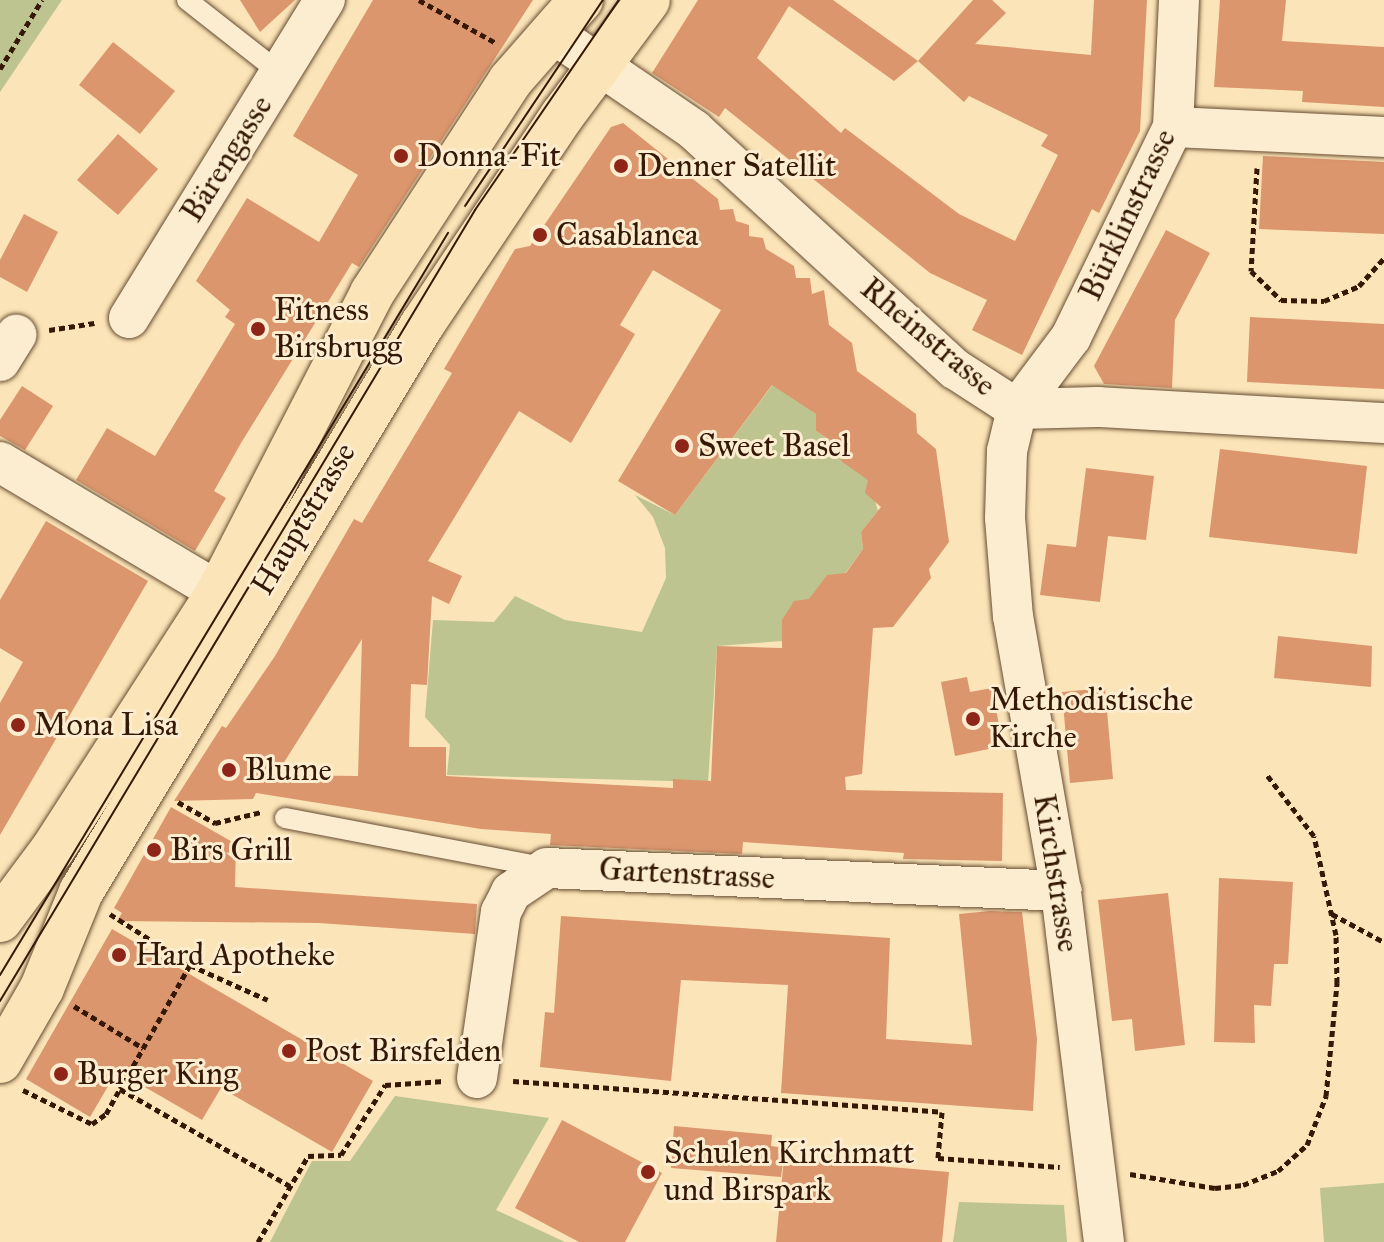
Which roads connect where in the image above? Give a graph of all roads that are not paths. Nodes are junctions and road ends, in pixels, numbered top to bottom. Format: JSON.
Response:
{"nodes":[{"id":1,"x":187,"y":0,"type":"edge"},
{"id":2,"x":325,"y":0,"type":"edge"},
{"id":3,"x":581,"y":0,"type":"edge"},
{"id":4,"x":648,"y":0,"type":"edge"},
{"id":5,"x":1179,"y":0,"type":"edge"},
{"id":6,"x":541,"y":48,"type":"junction"},
{"id":7,"x":600,"y":63,"type":"junction"},
{"id":8,"x":280,"y":73,"type":"junction"},
{"id":9,"x":1173,"y":127,"type":"junction"},
{"id":10,"x":1384,"y":137,"type":"edge"},
{"id":11,"x":129,"y":318,"type":"road end"},
{"id":12,"x":1017,"y":409,"type":"junction"},
{"id":13,"x":1384,"y":423,"type":"edge"},
{"id":14,"x":0,"y":462,"type":"edge"},
{"id":15,"x":234,"y":600,"type":"junction"},
{"id":16,"x":285,"y":818,"type":"road end"},
{"id":17,"x":547,"y":868,"type":"junction"},
{"id":18,"x":1061,"y":891,"type":"junction"},
{"id":19,"x":0,"y":920,"type":"edge"},
{"id":20,"x":7,"y":1072,"type":"edge"},
{"id":21,"x":477,"y":1078,"type":"road end"},
{"id":22,"x":1104,"y":1242,"type":"edge"}],
"edges":[{"from":1,"to":8,"type":"lane"},
{"from":2,"to":8,"type":"street","name":"Bärengasse"},
{"from":3,"to":6,"type":"main road","name":"Hauptstrasse"},
{"from":4,"to":7,"type":"main road","name":"Hauptstrasse"},
{"from":5,"to":9,"type":"street","name":"Bürklinstrasse"},
{"from":6,"to":7,"type":"street","name":"Rheinstrasse"},
{"from":6,"to":15,"type":"main road","name":"Hauptstrasse"},
{"from":7,"to":12,"type":"street","name":"Rheinstrasse"},
{"from":7,"to":15,"type":"main road","name":"Hauptstrasse"},
{"from":8,"to":11,"type":"street","name":"Bärengasse"},
{"from":9,"to":10,"type":"street"},
{"from":9,"to":12,"type":"street","name":"Bürklinstrasse"},
{"from":12,"to":13,"type":"street","name":"Rheinstrasse"},
{"from":12,"to":18,"type":"street","name":"Kirchstrasse"},
{"from":14,"to":15,"type":"street"},
{"from":15,"to":19,"type":"main road","name":"Hauptstrasse"},
{"from":15,"to":20,"type":"main road","name":"Hauptstrasse"},
{"from":16,"to":17,"type":"lane"},
{"from":17,"to":18,"type":"street","name":"Gartenstrasse"},
{"from":17,"to":21,"type":"street"},
{"from":18,"to":22,"type":"street","name":"Kirchstrasse"}]}
